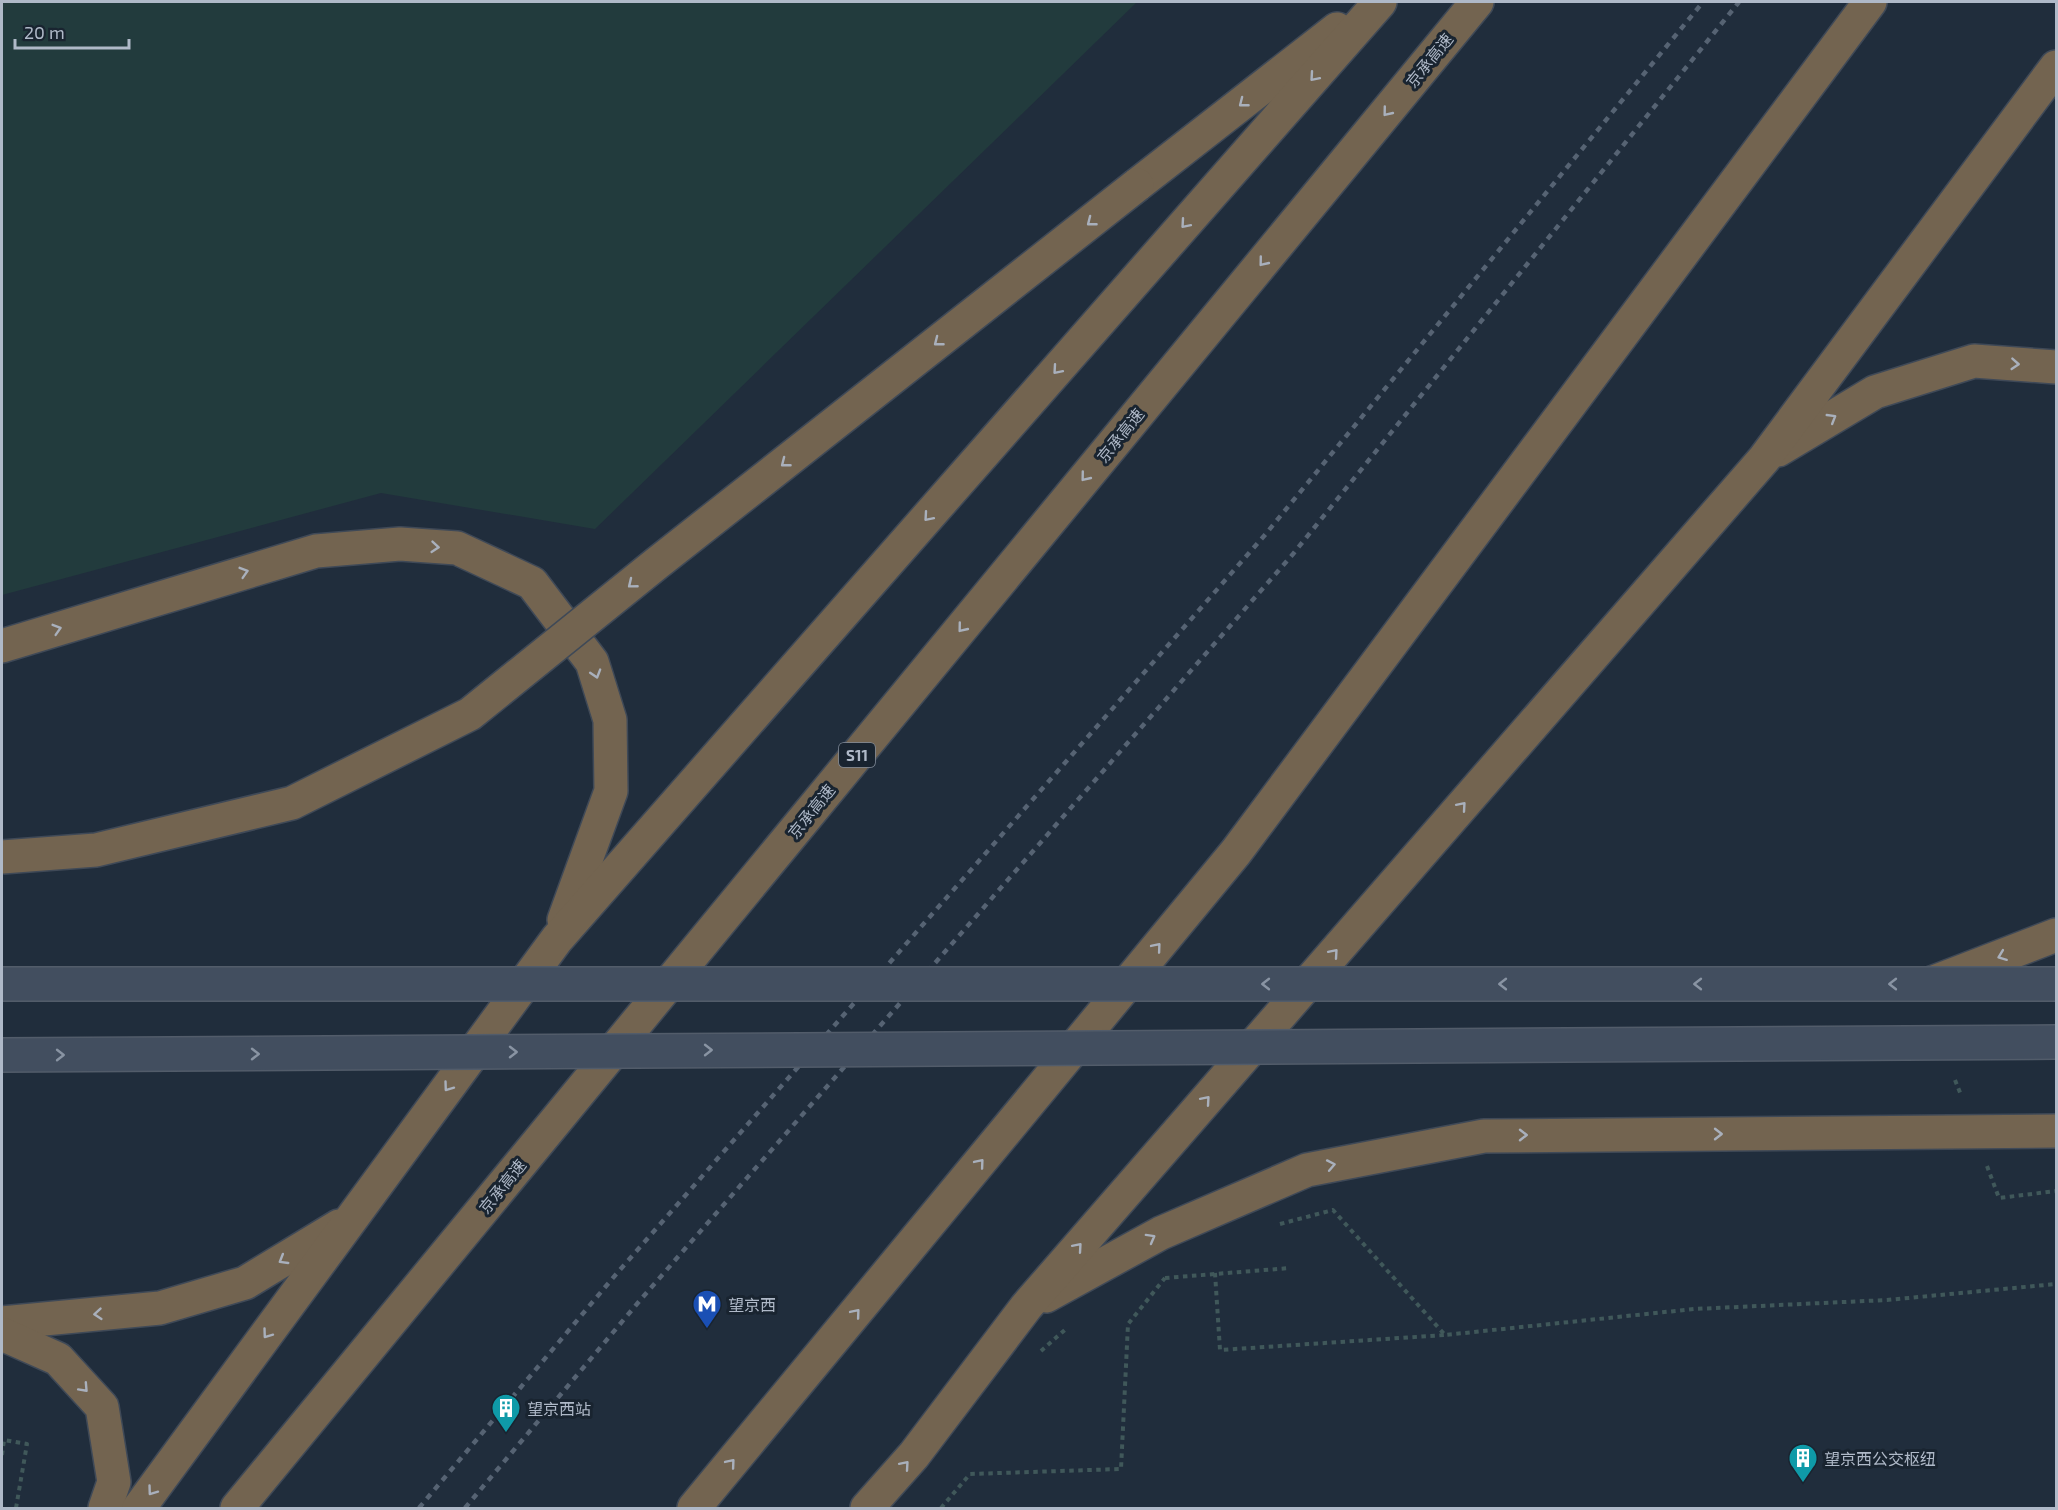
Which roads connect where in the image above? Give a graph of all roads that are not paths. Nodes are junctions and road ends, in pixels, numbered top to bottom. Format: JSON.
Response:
{"nodes":[{"id":1,"x":1371,"y":2,"type":"edge"},
{"id":2,"x":1380,"y":2,"type":"edge"},
{"id":3,"x":1477,"y":2,"type":"edge"},
{"id":4,"x":1870,"y":2,"type":"edge"},
{"id":5,"x":2056,"y":67,"type":"edge"},
{"id":6,"x":2056,"y":367,"type":"edge"},
{"id":7,"x":1764,"y":459,"type":"junction"},
{"id":8,"x":2,"y":646,"type":"edge"},
{"id":9,"x":2,"y":857,"type":"edge"},
{"id":10,"x":2056,"y":935,"type":"edge"},
{"id":11,"x":557,"y":939,"type":"junction"},
{"id":12,"x":2,"y":984,"type":"edge"},
{"id":13,"x":1929,"y":984,"type":"junction"},
{"id":14,"x":2056,"y":984,"type":"edge"},
{"id":15,"x":2056,"y":1041,"type":"edge"},
{"id":16,"x":2,"y":1055,"type":"edge"},
{"id":17,"x":2056,"y":1131,"type":"edge"},
{"id":18,"x":351,"y":1219,"type":"junction"},
{"id":19,"x":1026,"y":1307,"type":"junction"},
{"id":20,"x":2,"y":1323,"type":"edge"},
{"id":21,"x":2,"y":1334,"type":"edge"},
{"id":22,"x":105,"y":1509,"type":"edge"},
{"id":23,"x":139,"y":1509,"type":"edge"},
{"id":24,"x":237,"y":1509,"type":"edge"},
{"id":25,"x":694,"y":1509,"type":"edge"},
{"id":26,"x":867,"y":1509,"type":"edge"}],
"edges":[{"from":1,"to":9,"type":"highway","one_way":true,"bridge":true},
{"from":2,"to":11,"type":"highway","one_way":true},
{"from":3,"to":24,"type":"highway","name":"京承高速","number":"S11","one_way":true},
{"from":25,"to":4,"type":"highway","one_way":true},
{"from":5,"to":7,"type":"highway"},
{"from":7,"to":6,"type":"highway","one_way":true},
{"from":19,"to":7,"type":"highway","one_way":true},
{"from":8,"to":11,"type":"highway","one_way":true},
{"from":10,"to":13,"type":"highway","one_way":true},
{"from":11,"to":18,"type":"highway","one_way":true},
{"from":13,"to":12,"type":"main road","one_way":true,"bridge":true},
{"from":13,"to":14,"type":"main road","bridge":true},
{"from":16,"to":15,"type":"main road","one_way":true,"bridge":true},
{"from":19,"to":17,"type":"highway","one_way":true},
{"from":18,"to":20,"type":"highway","one_way":true},
{"from":18,"to":23,"type":"highway","one_way":true},
{"from":26,"to":19,"type":"highway","one_way":true},
{"from":21,"to":22,"type":"highway","one_way":true}]}
